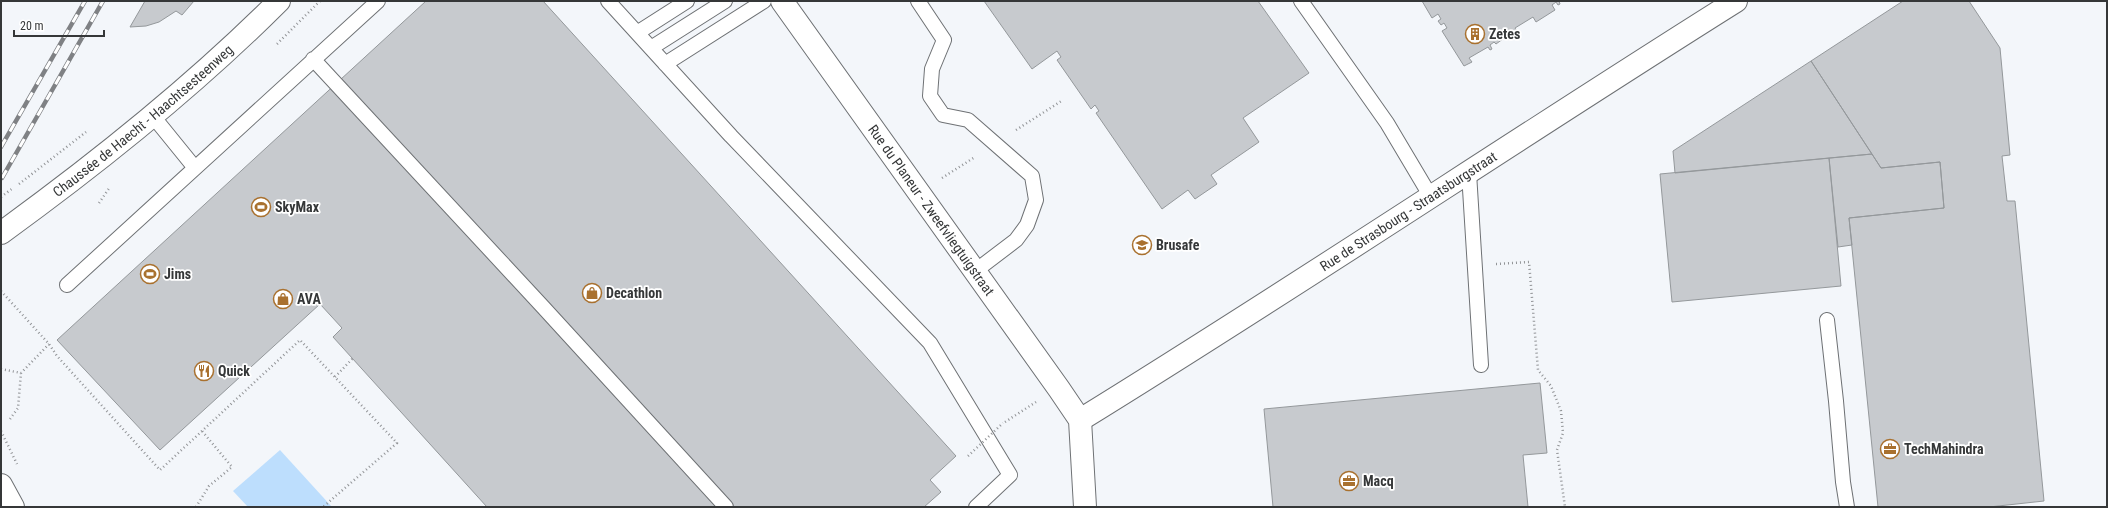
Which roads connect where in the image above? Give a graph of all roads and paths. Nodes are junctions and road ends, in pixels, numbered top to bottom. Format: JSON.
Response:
{"nodes":[{"id":1,"x":279,"y":1,"type":"edge"},
{"id":2,"x":378,"y":1,"type":"edge"},
{"id":3,"x":608,"y":1,"type":"edge"},
{"id":4,"x":687,"y":1,"type":"edge"},
{"id":5,"x":725,"y":1,"type":"edge"},
{"id":6,"x":764,"y":1,"type":"edge"},
{"id":7,"x":782,"y":1,"type":"edge"},
{"id":8,"x":918,"y":1,"type":"edge"},
{"id":9,"x":1301,"y":1,"type":"edge"},
{"id":10,"x":1736,"y":1,"type":"edge"},
{"id":11,"x":637,"y":33,"type":"junction"},
{"id":12,"x":651,"y":48,"type":"junction"},
{"id":13,"x":312,"y":59,"type":"junction"},
{"id":14,"x":665,"y":64,"type":"junction"},
{"id":15,"x":152,"y":115,"type":"junction"},
{"id":16,"x":90,"y":129,"type":"dead end"},
{"id":17,"x":195,"y":168,"type":"junction"},
{"id":18,"x":1470,"y":173,"type":"junction"},
{"id":19,"x":1,"y":196,"type":"edge"},
{"id":20,"x":1431,"y":198,"type":"junction"},
{"id":21,"x":1,"y":232,"type":"edge"},
{"id":22,"x":1474,"y":266,"type":"junction"},
{"id":23,"x":974,"y":272,"type":"junction"},
{"id":24,"x":67,"y":284,"type":"dead end"},
{"id":25,"x":1,"y":291,"type":"edge"},
{"id":26,"x":1827,"y":320,"type":"dead end"},
{"id":27,"x":49,"y":344,"type":"junction"},
{"id":28,"x":353,"y":358,"type":"dead end"},
{"id":29,"x":1481,"y":364,"type":"dead end"},
{"id":30,"x":1,"y":369,"type":"edge"},
{"id":31,"x":21,"y":373,"type":"junction"},
{"id":32,"x":335,"y":377,"type":"junction"},
{"id":33,"x":10,"y":419,"type":"dead end"},
{"id":34,"x":1080,"y":420,"type":"junction"},
{"id":35,"x":1003,"y":423,"type":"dead end"},
{"id":36,"x":202,"y":431,"type":"junction"},
{"id":37,"x":968,"y":456,"type":"dead end"},
{"id":38,"x":1,"y":485,"type":"edge"},
{"id":39,"x":13,"y":507,"type":"edge"},
{"id":40,"x":196,"y":507,"type":"edge"},
{"id":41,"x":323,"y":507,"type":"edge"},
{"id":42,"x":726,"y":507,"type":"edge"},
{"id":43,"x":976,"y":507,"type":"edge"},
{"id":44,"x":1085,"y":507,"type":"edge"},
{"id":45,"x":1564,"y":507,"type":"edge"},
{"id":46,"x":1847,"y":507,"type":"edge"}],
"edges":[{"from":1,"to":15,"type":"street","name":"Chaussée de Haecht - Haachtsesteenweg"},
{"from":2,"to":13,"type":"lane"},
{"from":3,"to":11,"type":"lane"},
{"from":4,"to":11,"type":"lane"},
{"from":5,"to":12,"type":"lane"},
{"from":6,"to":14,"type":"lane"},
{"from":7,"to":23,"type":"street","name":"Rue du Planeur - Zweefvliegtuigstraat"},
{"from":8,"to":23,"type":"lane"},
{"from":9,"to":20,"type":"lane"},
{"from":10,"to":18,"type":"street","name":"Rue de Strasbourg - Straatsburgstraat"},
{"from":11,"to":12,"type":"lane"},
{"from":12,"to":14,"type":"lane"},
{"from":13,"to":17,"type":"lane"},
{"from":13,"to":42,"type":"lane"},
{"from":14,"to":43,"type":"lane"},
{"from":15,"to":17,"type":"lane"},
{"from":15,"to":21,"type":"street","name":"Chaussée de Haecht - Haachtsesteenweg"},
{"from":16,"to":19,"type":"path"},
{"from":17,"to":24,"type":"lane"},
{"from":18,"to":20,"type":"street","name":"Rue de Strasbourg - Straatsburgstraat"},
{"from":18,"to":22,"type":"lane"},
{"from":20,"to":34,"type":"street","name":"Rue de Strasbourg - Straatsburgstraat"},
{"from":22,"to":29,"type":"lane"},
{"from":22,"to":45,"type":"path"},
{"from":23,"to":34,"type":"street","name":"Rue du Planeur - Zweefvliegtuigstraat"},
{"from":25,"to":27,"type":"path"},
{"from":26,"to":46,"type":"lane"},
{"from":27,"to":31,"type":"path"},
{"from":27,"to":36,"type":"path"},
{"from":28,"to":32,"type":"path"},
{"from":30,"to":31,"type":"path"},
{"from":31,"to":33,"type":"path"},
{"from":32,"to":36,"type":"path"},
{"from":32,"to":41,"type":"path"},
{"from":34,"to":44,"type":"street"},
{"from":35,"to":37,"type":"path","bridge":true},
{"from":36,"to":40,"type":"path"},
{"from":38,"to":39,"type":"street"}]}
